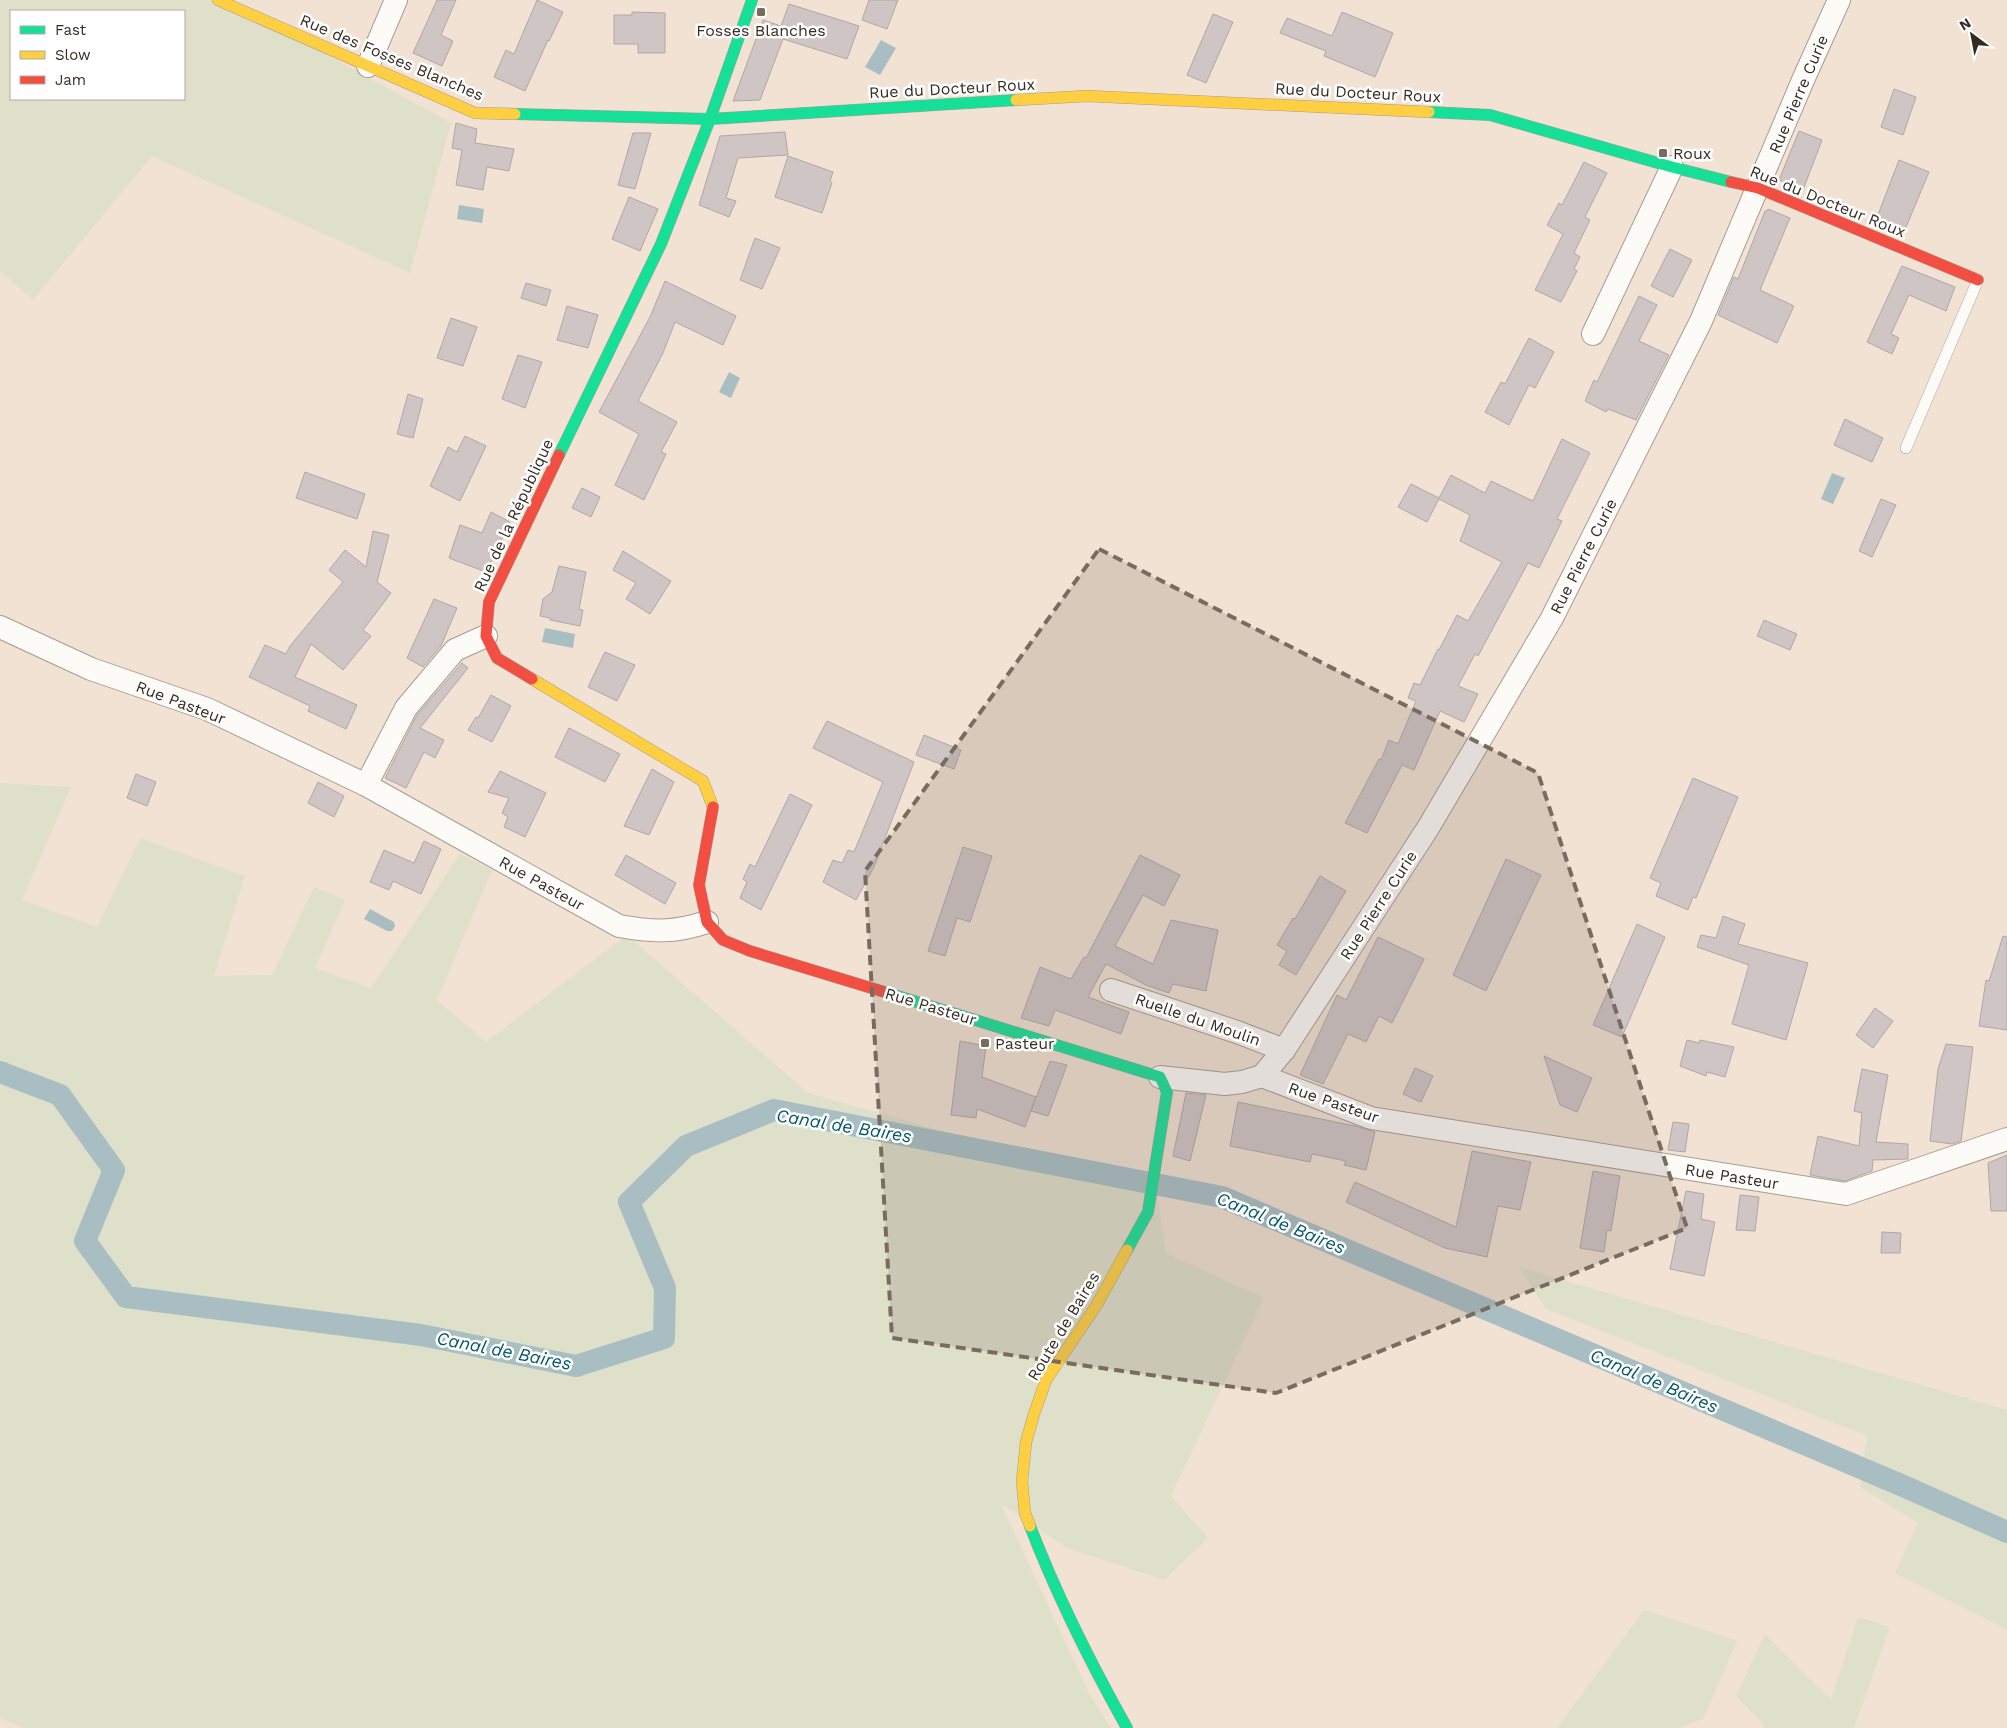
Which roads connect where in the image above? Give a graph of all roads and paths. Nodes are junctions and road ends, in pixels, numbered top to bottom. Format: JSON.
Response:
{"nodes":[{"id":1,"x":218,"y":0,"type":"edge"},
{"id":2,"x":396,"y":0,"type":"edge"},
{"id":3,"x":752,"y":0,"type":"edge"},
{"id":4,"x":1839,"y":0,"type":"edge"},
{"id":5,"x":368,"y":66,"type":"junction"},
{"id":6,"x":710,"y":119,"type":"junction"},
{"id":7,"x":1672,"y":167,"type":"junction"},
{"id":8,"x":1758,"y":188,"type":"junction"},
{"id":9,"x":1978,"y":280,"type":"joint"},
{"id":10,"x":1592,"y":334,"type":"dead end"},
{"id":11,"x":1906,"y":448,"type":"dead end"},
{"id":12,"x":0,"y":627,"type":"edge"},
{"id":13,"x":486,"y":636,"type":"junction"},
{"id":14,"x":366,"y":785,"type":"junction"},
{"id":15,"x":706,"y":922,"type":"junction"},
{"id":16,"x":1111,"y":990,"type":"dead end"},
{"id":17,"x":1284,"y":1050,"type":"junction"},
{"id":18,"x":1262,"y":1076,"type":"junction"},
{"id":19,"x":1160,"y":1077,"type":"junction"},
{"id":20,"x":2007,"y":1139,"type":"edge"},
{"id":21,"x":1127,"y":1728,"type":"edge"}],
"edges":[{"from":1,"to":5,"type":"street","name":"Rue des Fosses Blanches"},
{"from":2,"to":5,"type":"street"},
{"from":3,"to":6,"type":"street","name":"Rue de la République"},
{"from":4,"to":8,"type":"street","name":"Rue Pierre Curie"},
{"from":5,"to":6,"type":"street","name":"Rue des Fosses Blanches"},
{"from":6,"to":7,"type":"street","name":"Rue du Docteur Roux"},
{"from":6,"to":13,"type":"street","name":"Rue de la République"},
{"from":7,"to":8,"type":"street","name":"Rue du Docteur Roux"},
{"from":7,"to":10,"type":"street"},
{"from":8,"to":9,"type":"street","name":"Rue du Docteur Roux"},
{"from":8,"to":17,"type":"street","name":"Rue Pierre Curie"},
{"from":9,"to":11,"type":"lane"},
{"from":12,"to":14,"type":"street","name":"Rue Pasteur"},
{"from":13,"to":14,"type":"street"},
{"from":13,"to":15,"type":"street"},
{"from":14,"to":15,"type":"street","name":"Rue Pasteur"},
{"from":15,"to":19,"type":"street","name":"Rue Pasteur"},
{"from":16,"to":17,"type":"street","name":"Ruelle du Moulin"},
{"from":17,"to":18,"type":"street","name":"Rue Pierre Curie"},
{"from":18,"to":19,"type":"street","name":"Rue Pasteur"},
{"from":18,"to":20,"type":"street","name":"Rue Pasteur"},
{"from":19,"to":21,"type":"street","name":"Route de Baires"}]}
